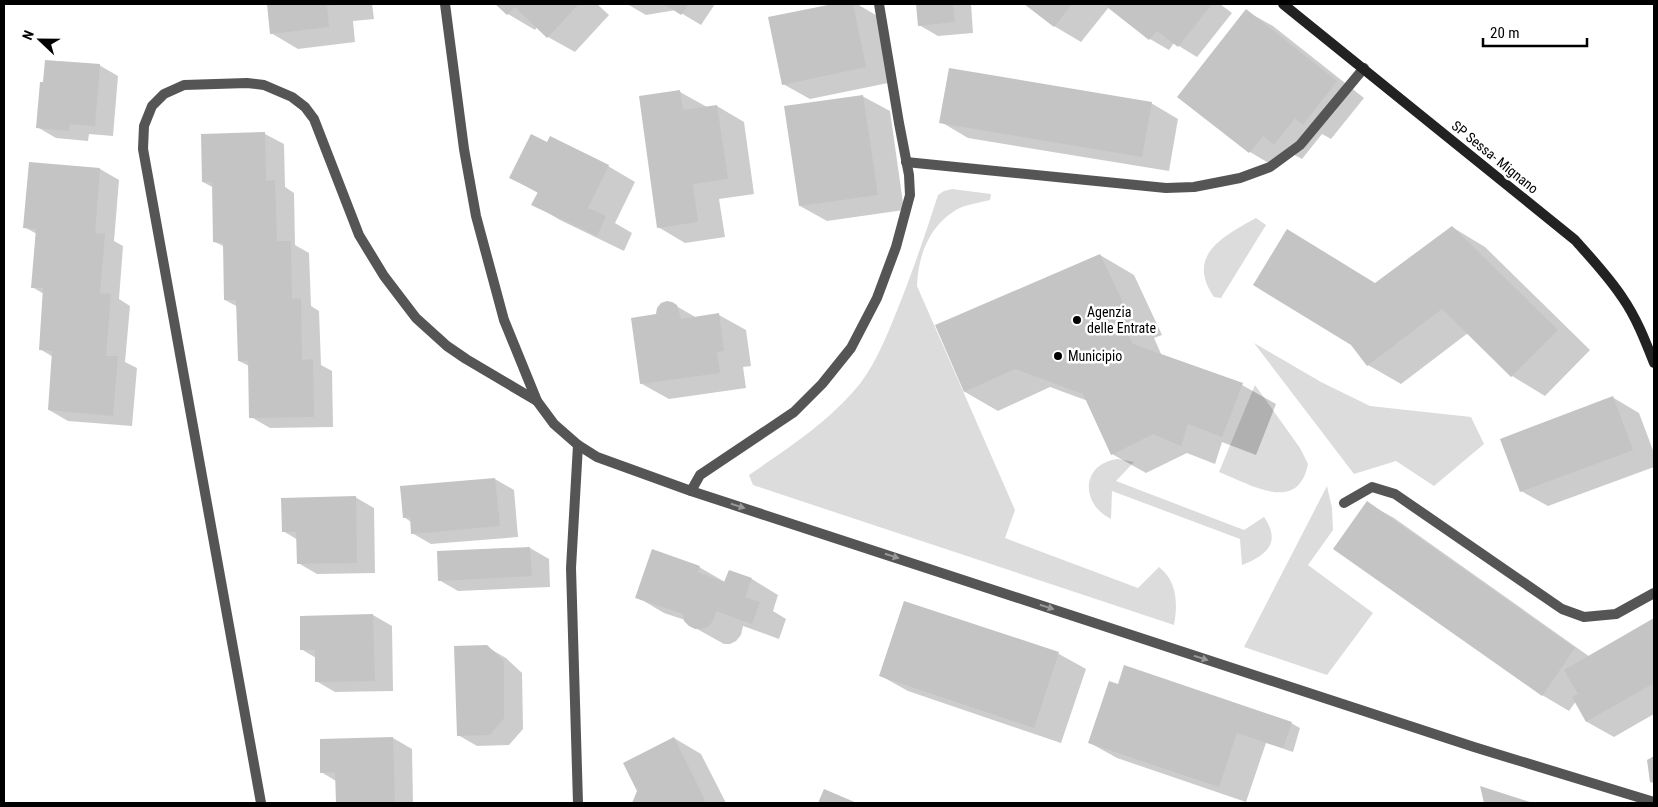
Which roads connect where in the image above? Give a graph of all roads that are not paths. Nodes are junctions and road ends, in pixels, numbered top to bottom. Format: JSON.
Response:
{"nodes":[{"id":1,"x":445,"y":4,"type":"edge"},
{"id":2,"x":879,"y":4,"type":"edge"},
{"id":3,"x":1283,"y":4,"type":"edge"},
{"id":4,"x":1364,"y":68,"type":"junction"},
{"id":5,"x":906,"y":162,"type":"junction"},
{"id":6,"x":1654,"y":363,"type":"edge"},
{"id":7,"x":537,"y":401,"type":"junction"},
{"id":8,"x":578,"y":445,"type":"junction"},
{"id":9,"x":692,"y":491,"type":"junction"},
{"id":10,"x":1344,"y":503,"type":"dead end"},
{"id":11,"x":1654,"y":593,"type":"edge"},
{"id":12,"x":1654,"y":802,"type":"edge"},
{"id":13,"x":261,"y":803,"type":"edge"},
{"id":14,"x":578,"y":803,"type":"edge"}],
"edges":[{"from":1,"to":7,"type":"street"},
{"from":2,"to":5,"type":"street"},
{"from":3,"to":4,"type":"street","name":"SP Sessa- Mignano"},
{"from":4,"to":5,"type":"street"},
{"from":4,"to":6,"type":"street","name":"SP Sessa- Mignano"},
{"from":5,"to":9,"type":"street"},
{"from":7,"to":8,"type":"street"},
{"from":7,"to":13,"type":"street"},
{"from":8,"to":9,"type":"street"},
{"from":8,"to":14,"type":"street"},
{"from":9,"to":12,"type":"street","one_way":true},
{"from":10,"to":11,"type":"street"}]}
